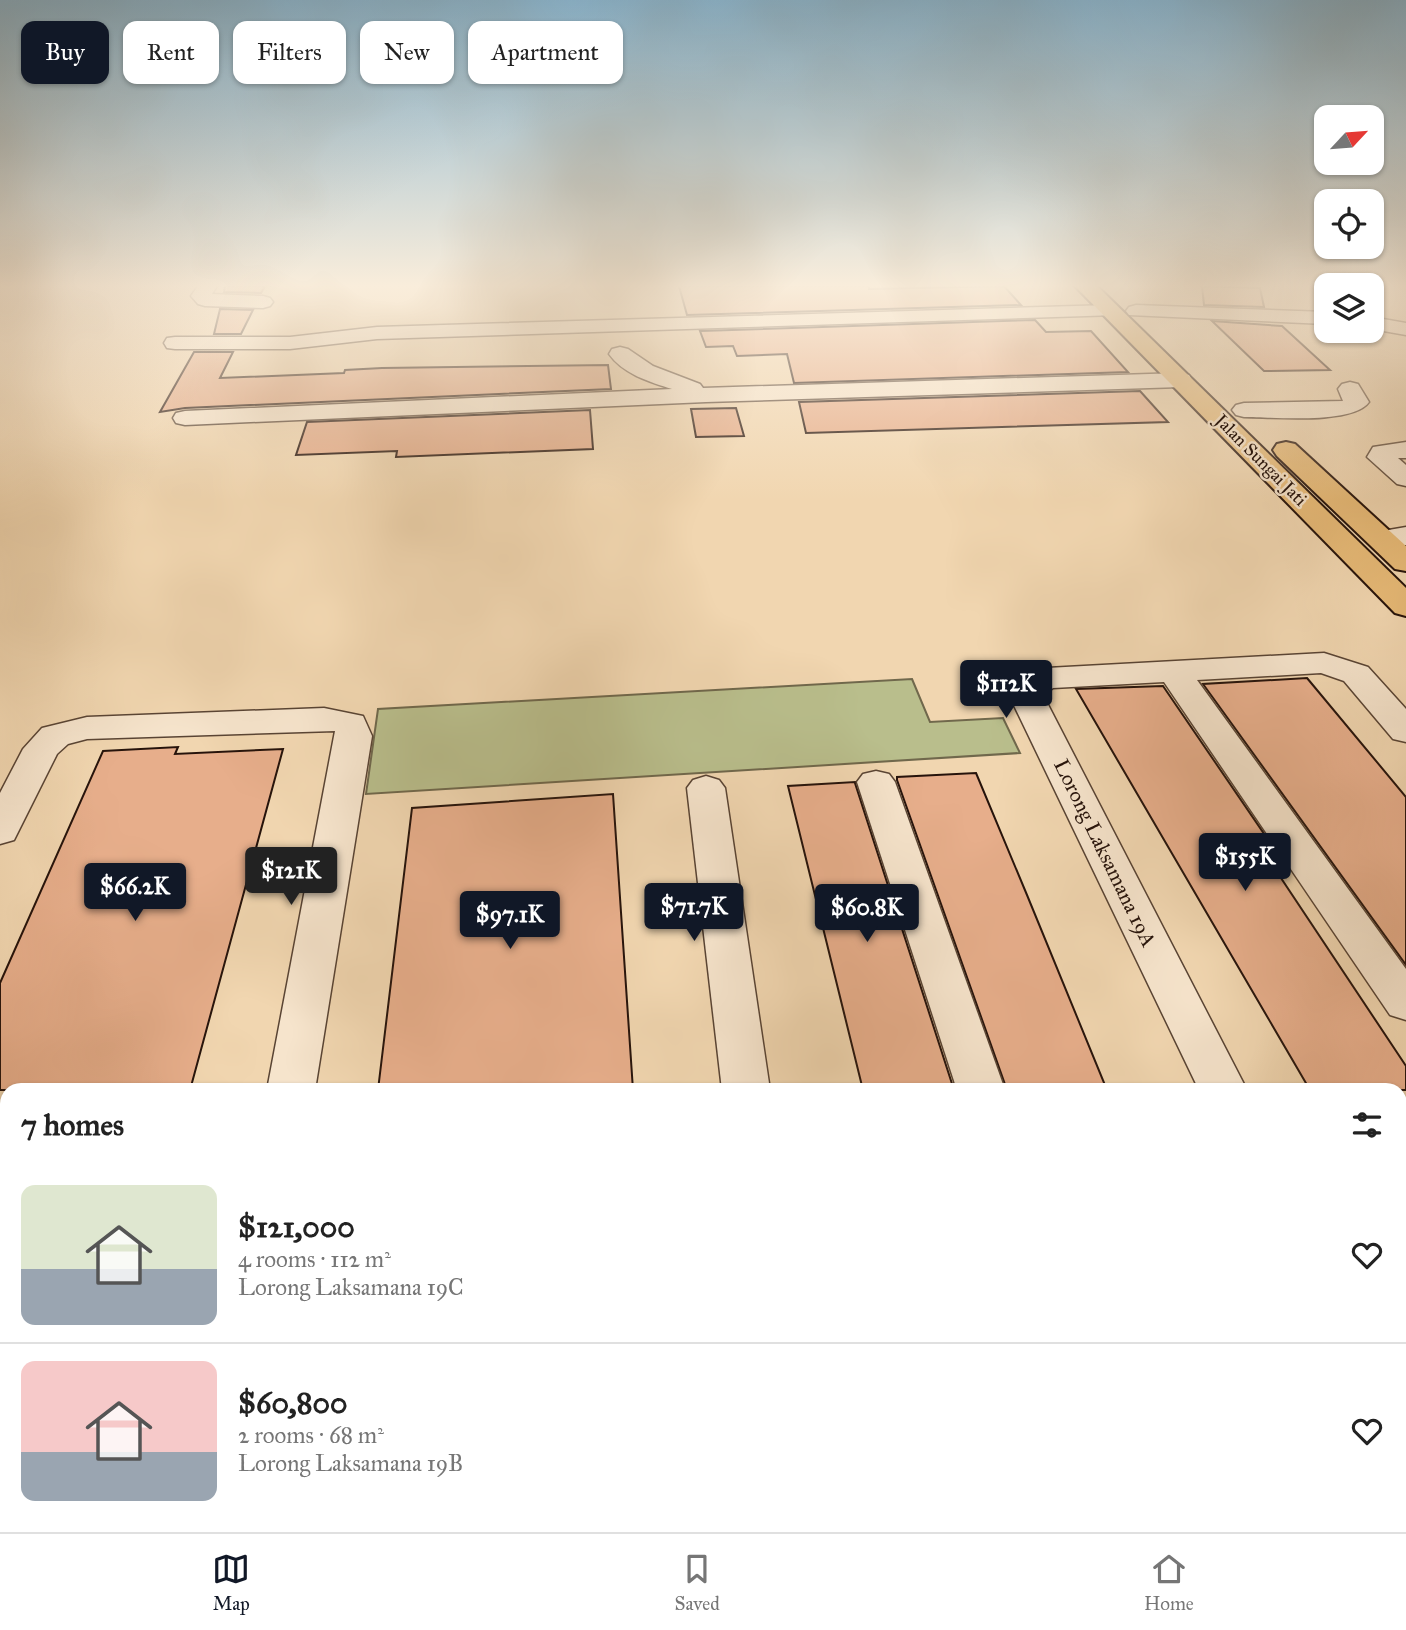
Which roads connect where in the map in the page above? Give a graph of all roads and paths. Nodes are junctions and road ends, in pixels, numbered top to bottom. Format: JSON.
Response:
{"nodes":[{"id":1,"x":624,"y":357,"type":"edge"},
{"id":2,"x":1163,"y":357,"type":"edge"},
{"id":3,"x":1182,"y":357,"type":"edge"},
{"id":4,"x":1181,"y":380,"type":"junction"},
{"id":5,"x":1350,"y":389,"type":"dead end"},
{"id":6,"x":706,"y":395,"type":"junction"},
{"id":7,"x":1244,"y":411,"type":"junction"},
{"id":8,"x":185,"y":418,"type":"dead end"},
{"id":9,"x":1406,"y":450,"type":"edge"},
{"id":10,"x":1406,"y":478,"type":"edge"},
{"id":11,"x":1394,"y":538,"type":"edge"},
{"id":12,"x":1406,"y":562,"type":"edge"},
{"id":13,"x":1406,"y":606,"type":"edge"},
{"id":14,"x":1174,"y":672,"type":"junction"},
{"id":15,"x":1406,"y":731,"type":"edge"},
{"id":16,"x":876,"y":782,"type":"dead end"},
{"id":17,"x":706,"y":788,"type":"dead end"},
{"id":18,"x":0,"y":831,"type":"edge"},
{"id":19,"x":1406,"y":1003,"type":"edge"},
{"id":20,"x":292,"y":1083,"type":"edge"},
{"id":21,"x":745,"y":1083,"type":"edge"},
{"id":22,"x":979,"y":1083,"type":"edge"},
{"id":23,"x":1220,"y":1083,"type":"edge"}],
"edges":[{"from":1,"to":6,"type":"street"},
{"from":2,"to":4,"type":"main road","name":"Jalan Sungai Jati"},
{"from":3,"to":7,"type":"main road","name":"Jalan Sungai Jati"},
{"from":4,"to":6,"type":"street"},
{"from":4,"to":13,"type":"main road","name":"Jalan Sungai Jati"},
{"from":5,"to":7,"type":"street"},
{"from":6,"to":8,"type":"street"},
{"from":7,"to":11,"type":"main road","name":"Jalan Sungai Jati"},
{"from":9,"to":10,"type":"street"},
{"from":11,"to":12,"type":"main road","name":"Jalan Sungai Jati"},
{"from":14,"to":15,"type":"street","name":"Lorong Laksamana 19A"},
{"from":14,"to":19,"type":"street"},
{"from":14,"to":23,"type":"street","name":"Lorong Laksamana 19A"},
{"from":16,"to":22,"type":"street"},
{"from":17,"to":21,"type":"street"},
{"from":18,"to":20,"type":"street"}]}
